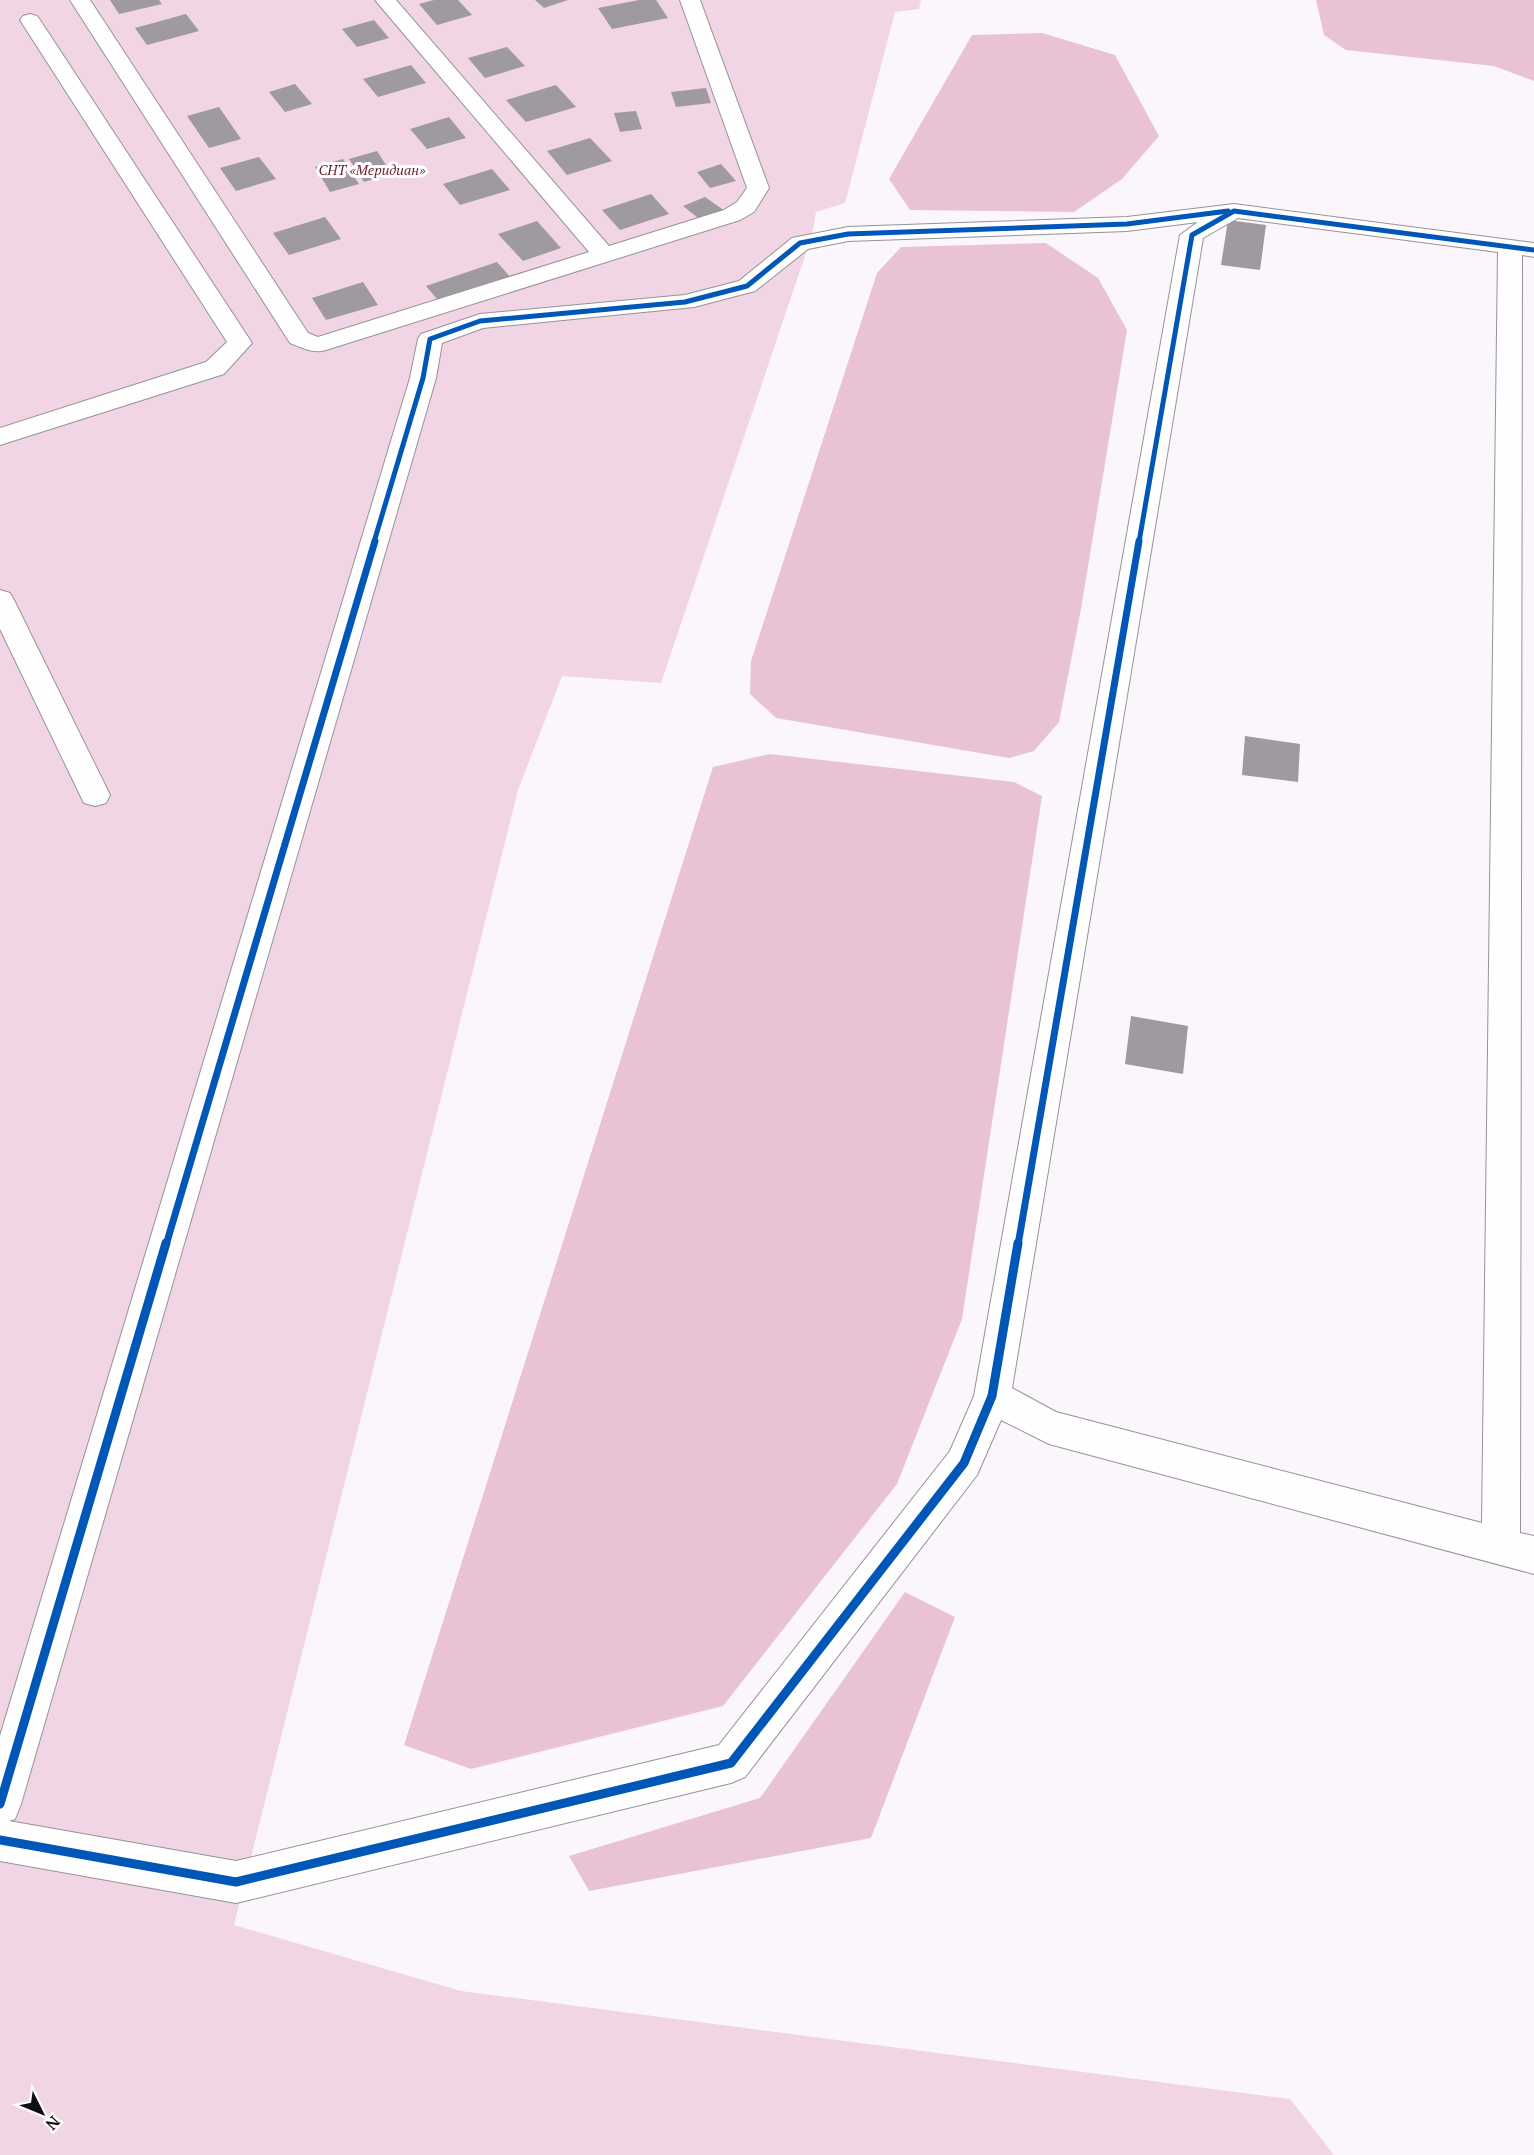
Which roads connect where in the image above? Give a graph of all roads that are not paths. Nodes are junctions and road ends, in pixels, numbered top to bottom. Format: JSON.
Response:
{"nodes":[{"id":1,"x":80,"y":0,"type":"edge"},
{"id":2,"x":385,"y":0,"type":"edge"},
{"id":3,"x":690,"y":0,"type":"edge"},
{"id":4,"x":30,"y":20,"type":"dead end"},
{"id":5,"x":1234,"y":211,"type":"junction"},
{"id":6,"x":1522,"y":248,"type":"edge"},
{"id":7,"x":605,"y":256,"type":"junction"},
{"id":8,"x":0,"y":436,"type":"edge"},
{"id":9,"x":0,"y":600,"type":"edge"},
{"id":10,"x":95,"y":795,"type":"dead end"},
{"id":11,"x":992,"y":1396,"type":"junction"},
{"id":12,"x":1518,"y":1551,"type":"edge"},
{"id":13,"x":0,"y":1804,"type":"edge"},
{"id":14,"x":0,"y":1840,"type":"edge"}],
"edges":[{"from":1,"to":7,"type":"street"},
{"from":2,"to":7,"type":"street"},
{"from":3,"to":7,"type":"street"},
{"from":4,"to":8,"type":"street"},
{"from":5,"to":6,"type":"street"},
{"from":5,"to":11,"type":"street"},
{"from":5,"to":13,"type":"street"},
{"from":6,"to":12,"type":"street"},
{"from":9,"to":10,"type":"street"},
{"from":11,"to":12,"type":"street"},
{"from":11,"to":14,"type":"street"}]}
